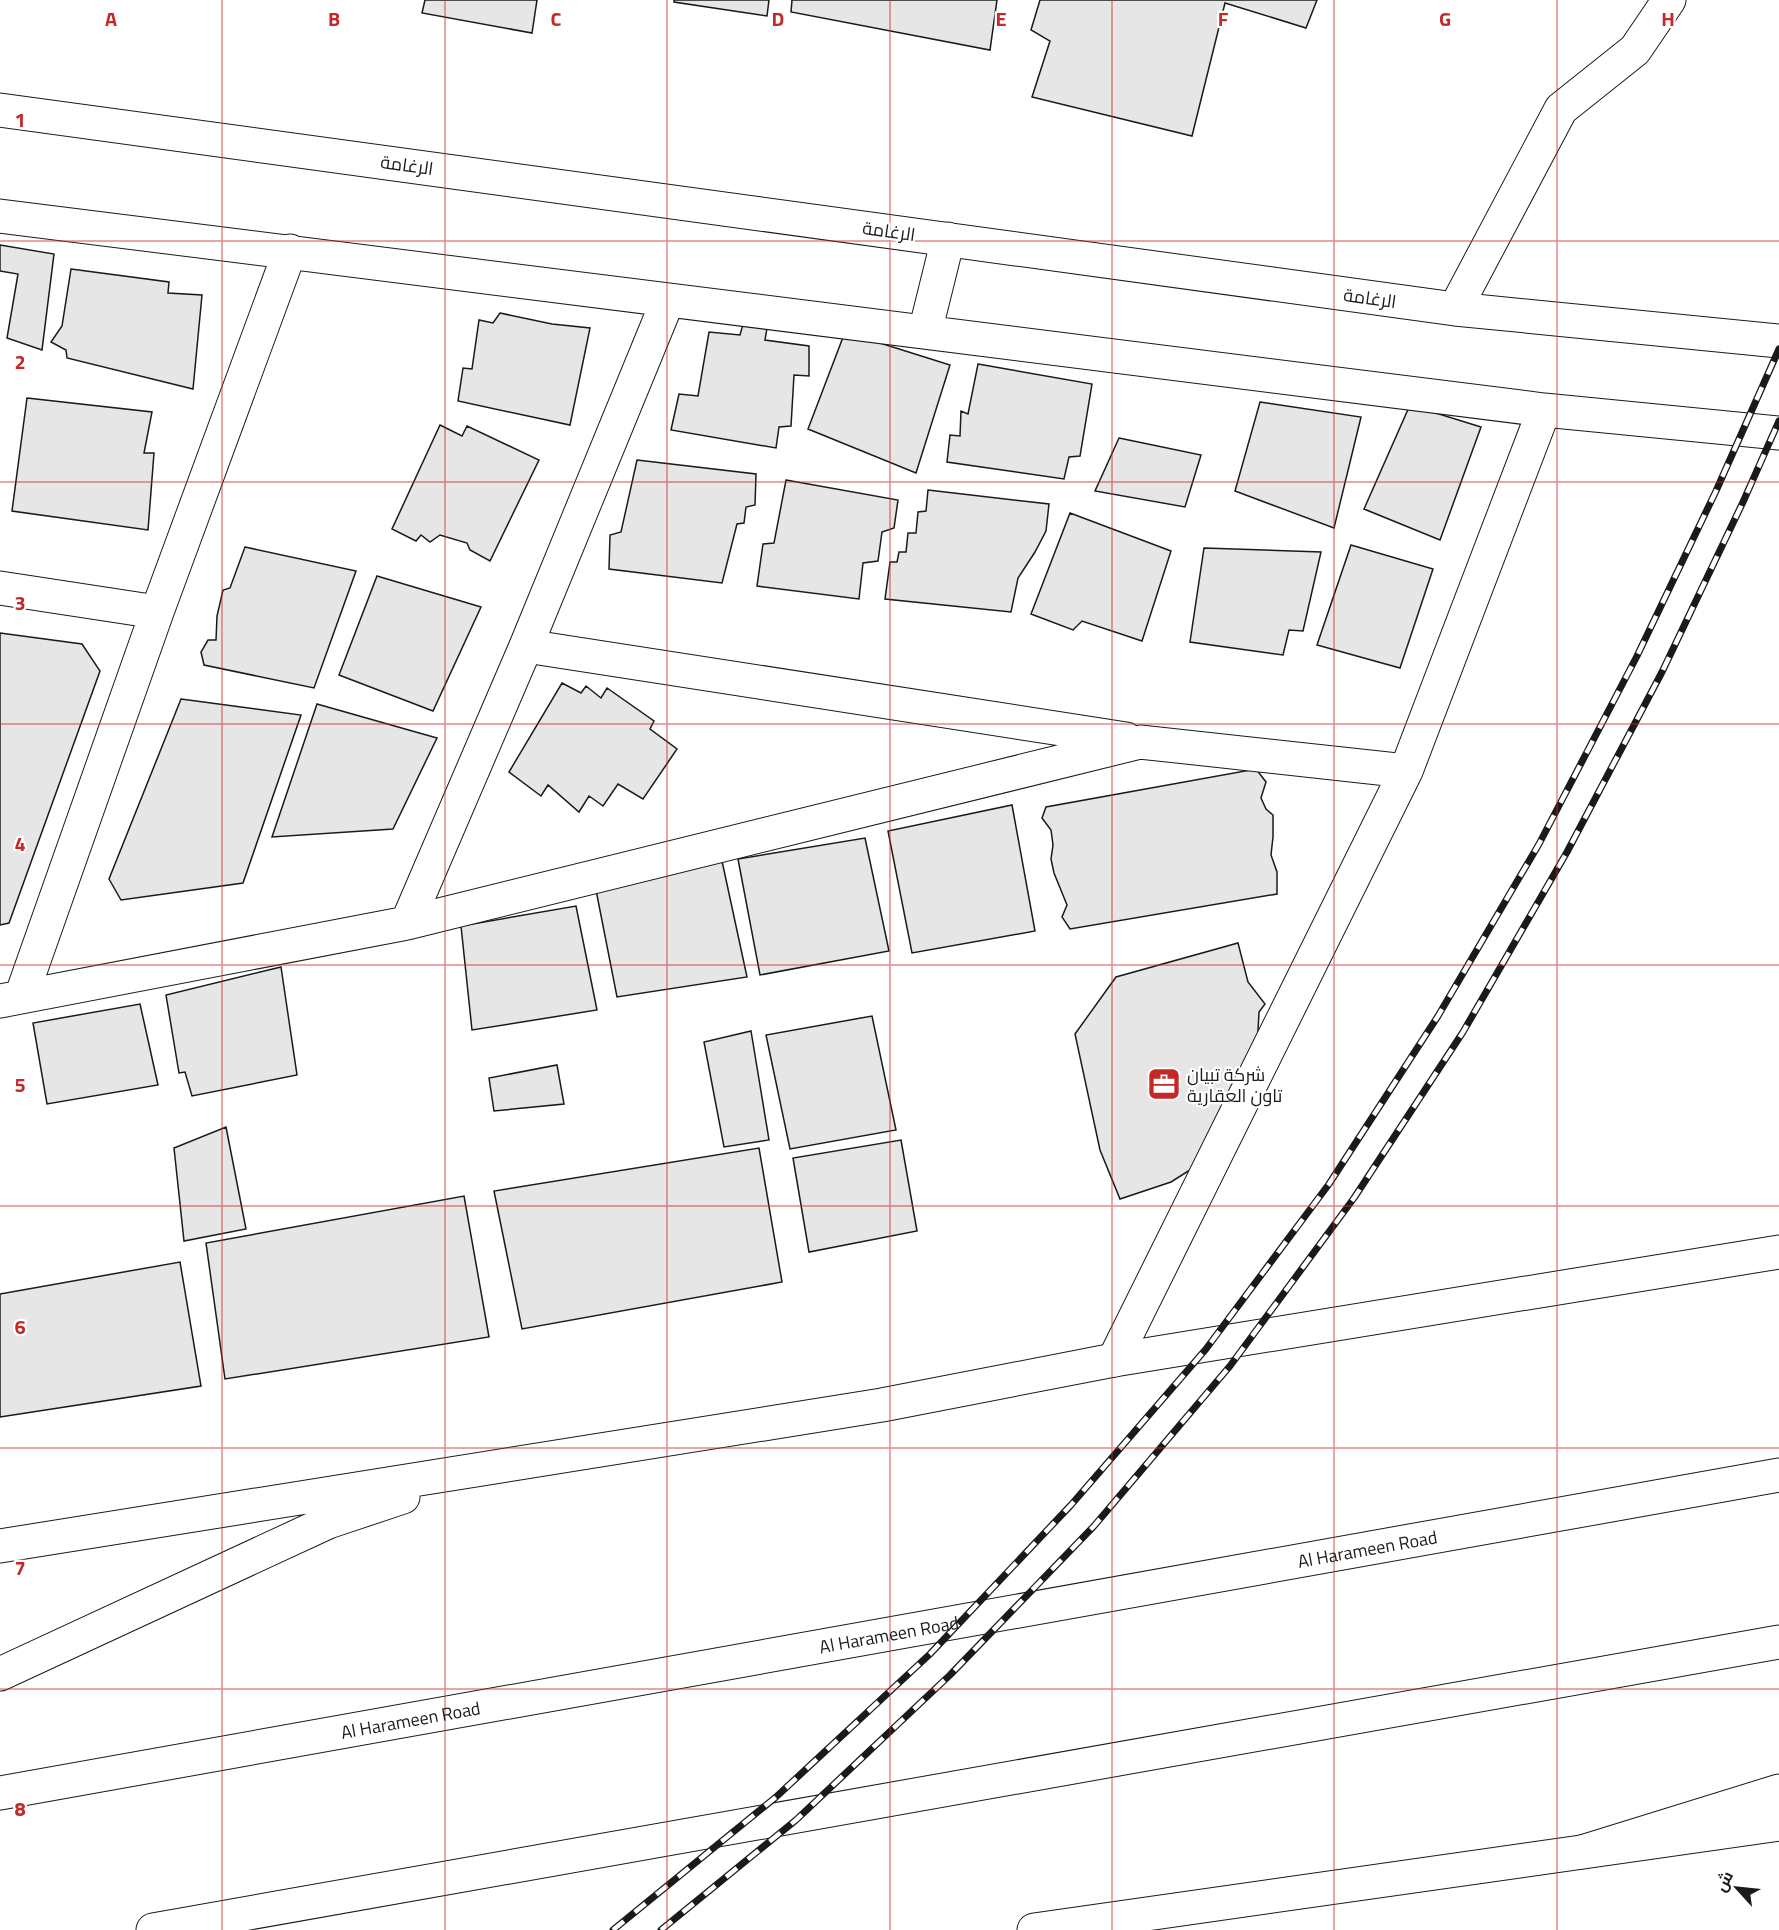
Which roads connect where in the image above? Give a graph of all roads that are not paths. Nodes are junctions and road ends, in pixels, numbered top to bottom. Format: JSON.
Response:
{"nodes":[{"id":1,"x":1669,"y":0,"type":"edge"},
{"id":2,"x":0,"y":110,"type":"edge"},
{"id":3,"x":0,"y":216,"type":"edge"},
{"id":4,"x":948,"y":239,"type":"junction"},
{"id":5,"x":290,"y":251,"type":"junction"},
{"id":6,"x":668,"y":300,"type":"junction"},
{"id":7,"x":1455,"y":309,"type":"junction"},
{"id":8,"x":925,"y":332,"type":"junction"},
{"id":9,"x":1779,"y":341,"type":"edge"},
{"id":10,"x":1544,"y":410,"type":"junction"},
{"id":11,"x":1779,"y":433,"type":"edge"},
{"id":12,"x":0,"y":588,"type":"edge"},
{"id":13,"x":157,"y":612,"type":"junction"},
{"id":14,"x":526,"y":646,"type":"junction"},
{"id":15,"x":1148,"y":743,"type":"junction"},
{"id":16,"x":1406,"y":771,"type":"junction"},
{"id":17,"x":407,"y":923,"type":"junction"},
{"id":18,"x":11,"y":999,"type":"edge"},
{"id":19,"x":1779,"y":1252,"type":"edge"},
{"id":20,"x":1114,"y":1360,"type":"junction"},
{"id":21,"x":498,"y":1466,"type":"junction"},
{"id":22,"x":1779,"y":1474,"type":"edge"},
{"id":23,"x":0,"y":1546,"type":"edge"},
{"id":24,"x":1779,"y":1642,"type":"edge"},
{"id":25,"x":0,"y":1674,"type":"edge"},
{"id":26,"x":1779,"y":1791,"type":"edge"},
{"id":27,"x":0,"y":1793,"type":"edge"},
{"id":28,"x":1779,"y":1824,"type":"edge"},
{"id":29,"x":1582,"y":1852,"type":"junction"},
{"id":30,"x":153,"y":1930,"type":"edge"},
{"id":31,"x":1034,"y":1930,"type":"edge"}],
"edges":[{"from":1,"to":7,"type":"main road"},
{"from":2,"to":4,"type":"main road","name":"الرغامة"},
{"from":3,"to":5,"type":"main road"},
{"from":4,"to":7,"type":"main road","name":"الرغامة"},
{"from":4,"to":8,"type":"main road"},
{"from":5,"to":6,"type":"main road"},
{"from":5,"to":13,"type":"main road"},
{"from":6,"to":8,"type":"main road"},
{"from":6,"to":14,"type":"main road"},
{"from":7,"to":9,"type":"main road","name":"الرغامة"},
{"from":8,"to":10,"type":"main road"},
{"from":10,"to":11,"type":"main road"},
{"from":10,"to":16,"type":"main road"},
{"from":12,"to":13,"type":"main road"},
{"from":13,"to":18,"type":"main road"},
{"from":14,"to":15,"type":"main road"},
{"from":14,"to":17,"type":"main road"},
{"from":15,"to":16,"type":"main road"},
{"from":15,"to":17,"type":"main road"},
{"from":16,"to":20,"type":"main road"},
{"from":17,"to":18,"type":"main road"},
{"from":19,"to":20,"type":"main road"},
{"from":20,"to":21,"type":"main road"},
{"from":21,"to":23,"type":"main road"},
{"from":21,"to":25,"type":"main road"},
{"from":22,"to":27,"type":"main road","name":"Al Harameen Road"},
{"from":24,"to":30,"type":"main road"},
{"from":26,"to":29,"type":"main road"},
{"from":28,"to":29,"type":"main road"},
{"from":29,"to":31,"type":"main road"}]}
